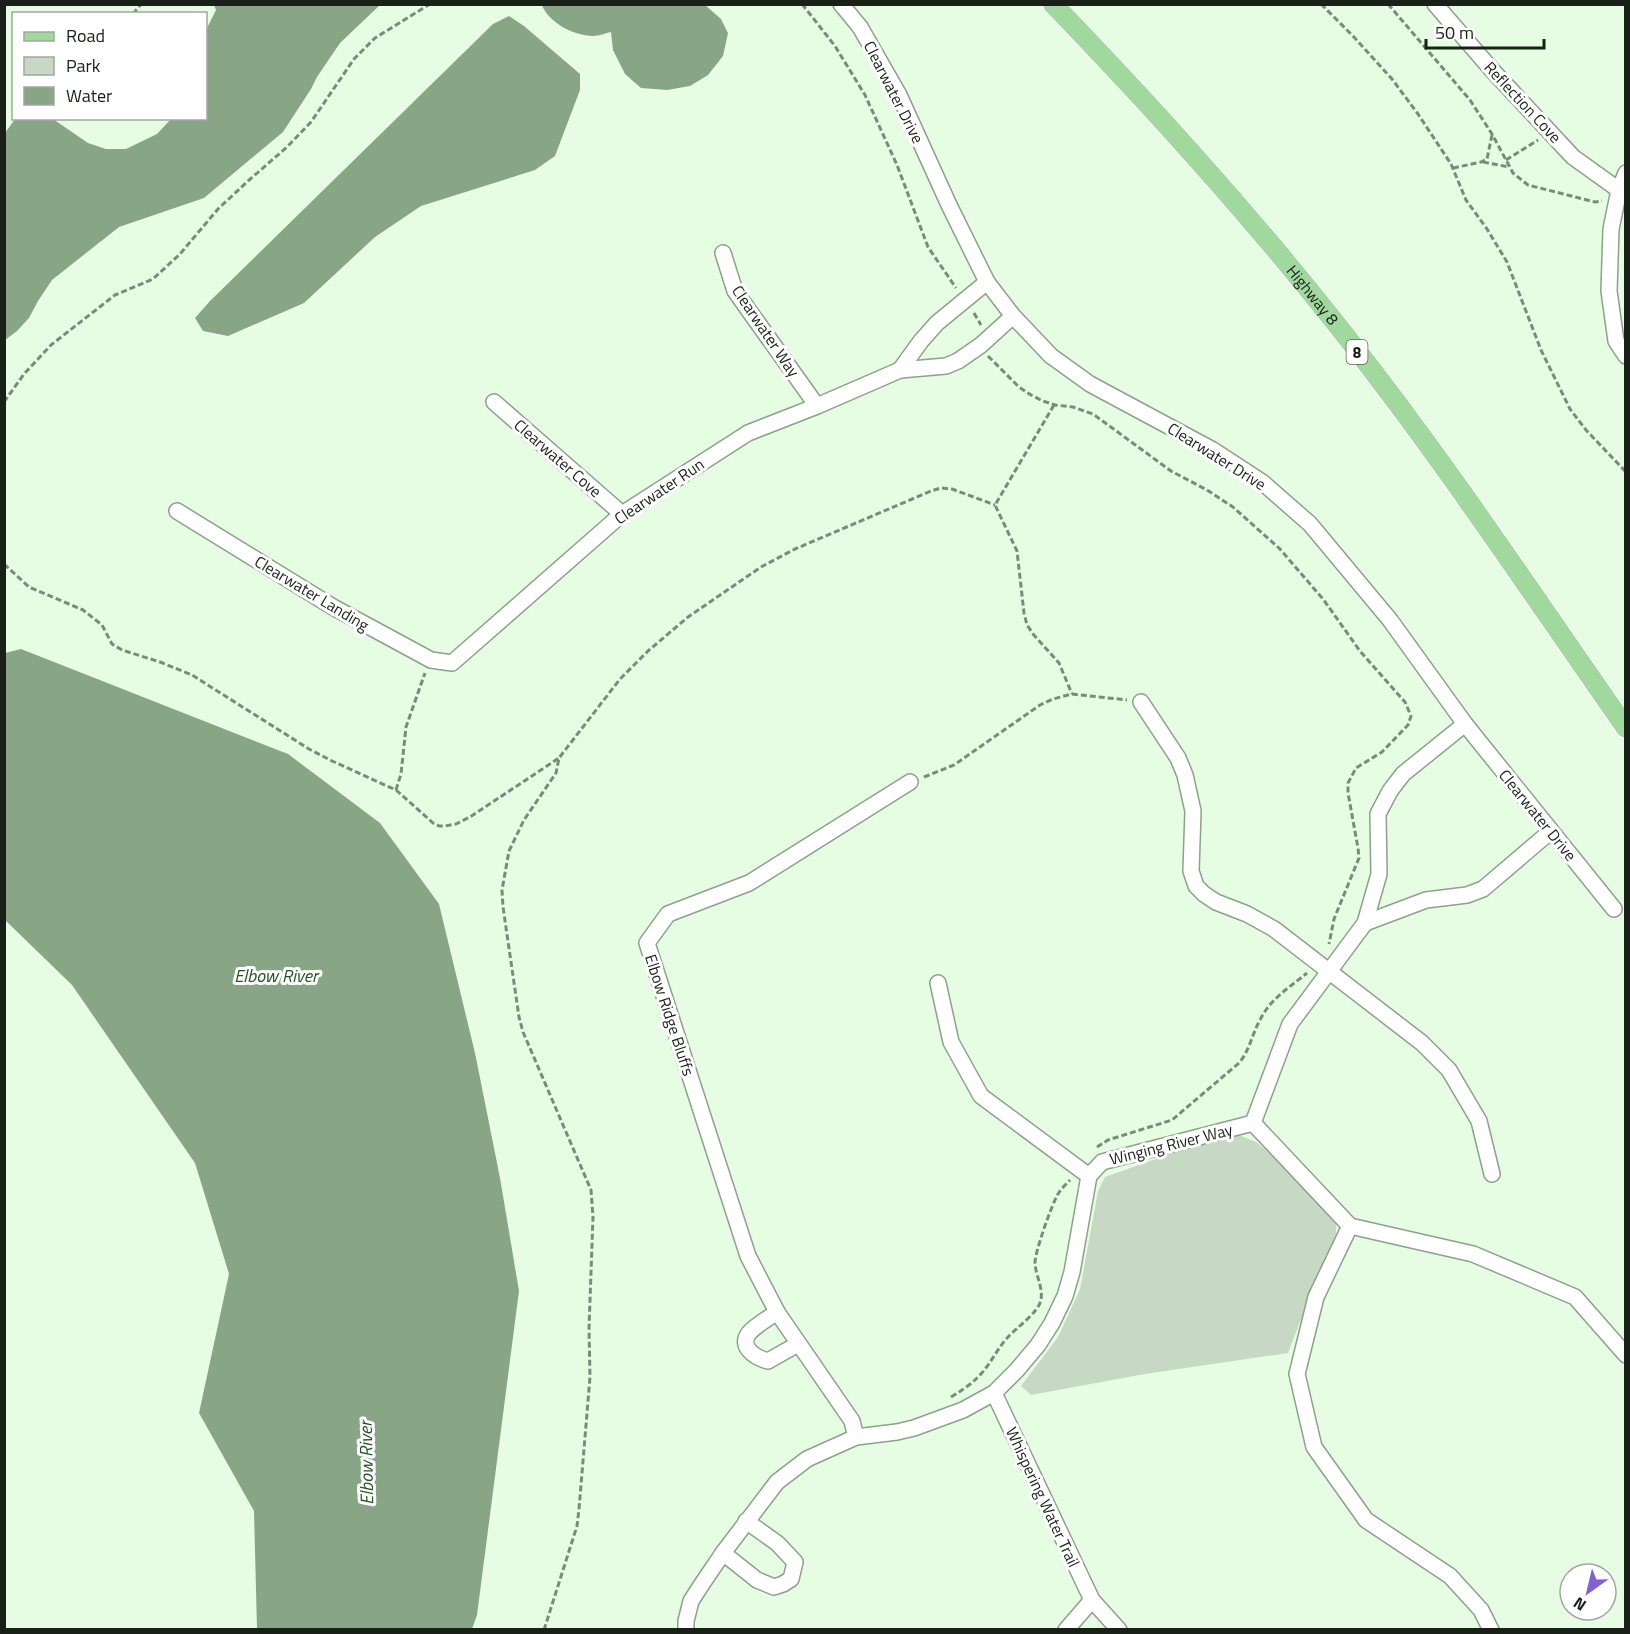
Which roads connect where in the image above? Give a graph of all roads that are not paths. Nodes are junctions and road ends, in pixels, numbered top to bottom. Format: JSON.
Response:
{"nodes":[{"id":1,"x":841,"y":4,"type":"edge"},
{"id":2,"x":1053,"y":4,"type":"edge"},
{"id":3,"x":1435,"y":4,"type":"edge"},
{"id":4,"x":1626,"y":173,"type":"edge"},
{"id":5,"x":1619,"y":193,"type":"junction"},
{"id":6,"x":723,"y":253,"type":"dead end"},
{"id":7,"x":987,"y":282,"type":"junction"},
{"id":8,"x":1013,"y":316,"type":"junction"},
{"id":9,"x":1626,"y":356,"type":"edge"},
{"id":10,"x":900,"y":370,"type":"junction"},
{"id":11,"x":494,"y":402,"type":"dead end"},
{"id":12,"x":818,"y":406,"type":"junction"},
{"id":13,"x":177,"y":511,"type":"dead end"},
{"id":14,"x":622,"y":514,"type":"junction"},
{"id":15,"x":452,"y":663,"type":"joint"},
{"id":16,"x":1141,"y":702,"type":"road end"},
{"id":17,"x":1465,"y":724,"type":"junction"},
{"id":18,"x":1626,"y":728,"type":"edge"},
{"id":19,"x":910,"y":782,"type":"road end"},
{"id":20,"x":1551,"y":831,"type":"junction"},
{"id":21,"x":1614,"y":909,"type":"dead end"},
{"id":22,"x":1365,"y":923,"type":"junction"},
{"id":23,"x":1330,"y":971,"type":"junction"},
{"id":24,"x":938,"y":983,"type":"dead end"},
{"id":25,"x":1253,"y":1123,"type":"junction"},
{"id":26,"x":1492,"y":1174,"type":"dead end"},
{"id":27,"x":1089,"y":1176,"type":"junction"},
{"id":28,"x":1350,"y":1226,"type":"junction"},
{"id":29,"x":777,"y":1312,"type":"junction"},
{"id":30,"x":798,"y":1344,"type":"junction"},
{"id":31,"x":1626,"y":1355,"type":"edge"},
{"id":32,"x":994,"y":1393,"type":"junction"},
{"id":33,"x":856,"y":1437,"type":"junction"},
{"id":34,"x":746,"y":1521,"type":"junction"},
{"id":35,"x":723,"y":1553,"type":"junction"},
{"id":36,"x":1092,"y":1600,"type":"junction"},
{"id":37,"x":686,"y":1629,"type":"edge"},
{"id":38,"x":1066,"y":1629,"type":"edge"},
{"id":39,"x":1119,"y":1629,"type":"edge"},
{"id":40,"x":1491,"y":1629,"type":"edge"}],
"edges":[{"from":1,"to":7,"type":"street","name":"Clearwater Drive"},
{"from":2,"to":18,"type":"main road","name":"Highway 8","number":"8"},
{"from":3,"to":5,"type":"street","name":"Reflection Cove"},
{"from":4,"to":5,"type":"street"},
{"from":5,"to":9,"type":"street"},
{"from":6,"to":12,"type":"street","name":"Clearwater Way"},
{"from":7,"to":8,"type":"street","name":"Clearwater Drive"},
{"from":7,"to":10,"type":"street","name":"Clearwater Run"},
{"from":8,"to":10,"type":"street","name":"Clearwater Run"},
{"from":8,"to":17,"type":"street","name":"Clearwater Drive"},
{"from":10,"to":12,"type":"street","name":"Clearwater Run"},
{"from":11,"to":14,"type":"street","name":"Clearwater Cove"},
{"from":12,"to":14,"type":"street","name":"Clearwater Run"},
{"from":13,"to":15,"type":"street","name":"Clearwater Landing"},
{"from":14,"to":15,"type":"street","name":"Clearwater Run"},
{"from":16,"to":23,"type":"street"},
{"from":17,"to":20,"type":"street","name":"Clearwater Drive"},
{"from":17,"to":22,"type":"street"},
{"from":19,"to":29,"type":"street","name":"Elbow Ridge Bluffs"},
{"from":20,"to":21,"type":"street","name":"Clearwater Drive"},
{"from":20,"to":22,"type":"street"},
{"from":22,"to":23,"type":"street"},
{"from":23,"to":25,"type":"street"},
{"from":23,"to":26,"type":"street"},
{"from":24,"to":27,"type":"street"},
{"from":25,"to":27,"type":"street","name":"Winging River Way"},
{"from":25,"to":28,"type":"street"},
{"from":27,"to":32,"type":"street","name":"Winging River Way"},
{"from":28,"to":31,"type":"street"},
{"from":28,"to":40,"type":"street"},
{"from":29,"to":30,"type":"street","name":"Elbow Ridge Bluffs"},
{"from":29,"to":30,"type":"street"},
{"from":30,"to":33,"type":"street","name":"Elbow Ridge Bluffs"},
{"from":32,"to":33,"type":"street","name":"Winging River Way"},
{"from":32,"to":36,"type":"street","name":"Whispering Water Trail"},
{"from":33,"to":34,"type":"street","name":"Winging River Way"},
{"from":34,"to":35,"type":"street","name":"Winging River Way"},
{"from":34,"to":35,"type":"street"},
{"from":35,"to":37,"type":"street","name":"Winging River Way"},
{"from":36,"to":38,"type":"street"},
{"from":36,"to":39,"type":"street","name":"Whispering Water Trail"}]}
